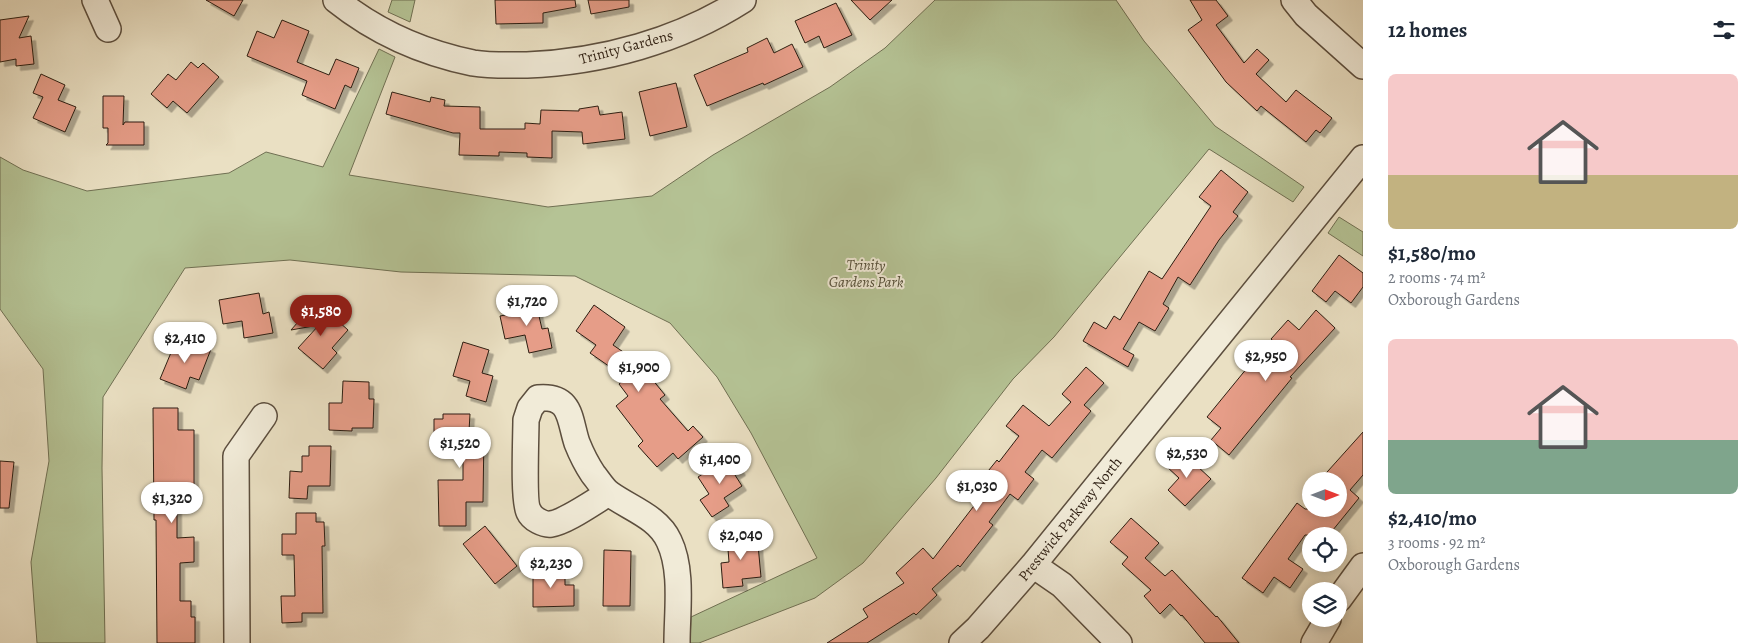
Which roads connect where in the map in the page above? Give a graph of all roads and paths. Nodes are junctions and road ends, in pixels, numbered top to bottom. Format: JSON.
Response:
{"nodes":[{"id":1,"x":95,"y":0,"type":"edge"},
{"id":2,"x":336,"y":0,"type":"edge"},
{"id":3,"x":743,"y":0,"type":"edge"},
{"id":4,"x":1294,"y":0,"type":"edge"},
{"id":5,"x":108,"y":29,"type":"dead end"},
{"id":6,"x":1363,"y":66,"type":"edge"},
{"id":7,"x":1363,"y":158,"type":"edge"},
{"id":8,"x":264,"y":416,"type":"dead end"},
{"id":9,"x":609,"y":493,"type":"junction"},
{"id":10,"x":1033,"y":564,"type":"junction"},
{"id":11,"x":1363,"y":566,"type":"edge"},
{"id":12,"x":1347,"y":589,"type":"edge"},
{"id":13,"x":1323,"y":627,"type":"edge"},
{"id":14,"x":237,"y":643,"type":"edge"},
{"id":15,"x":677,"y":643,"type":"edge"},
{"id":16,"x":962,"y":643,"type":"edge"},
{"id":17,"x":1119,"y":643,"type":"edge"},
{"id":18,"x":1314,"y":643,"type":"edge"}],
"edges":[{"from":1,"to":5,"type":"street"},
{"from":2,"to":3,"type":"street","name":"Trinity Gardens"},
{"from":4,"to":6,"type":"street"},
{"from":7,"to":10,"type":"street","name":"Prestwick Parkway North"},
{"from":8,"to":14,"type":"street"},
{"from":9,"to":9,"type":"street"},
{"from":9,"to":15,"type":"street"},
{"from":10,"to":16,"type":"street","name":"Prestwick Parkway North"},
{"from":10,"to":17,"type":"street"},
{"from":11,"to":12,"type":"street"},
{"from":13,"to":18,"type":"street"}]}
